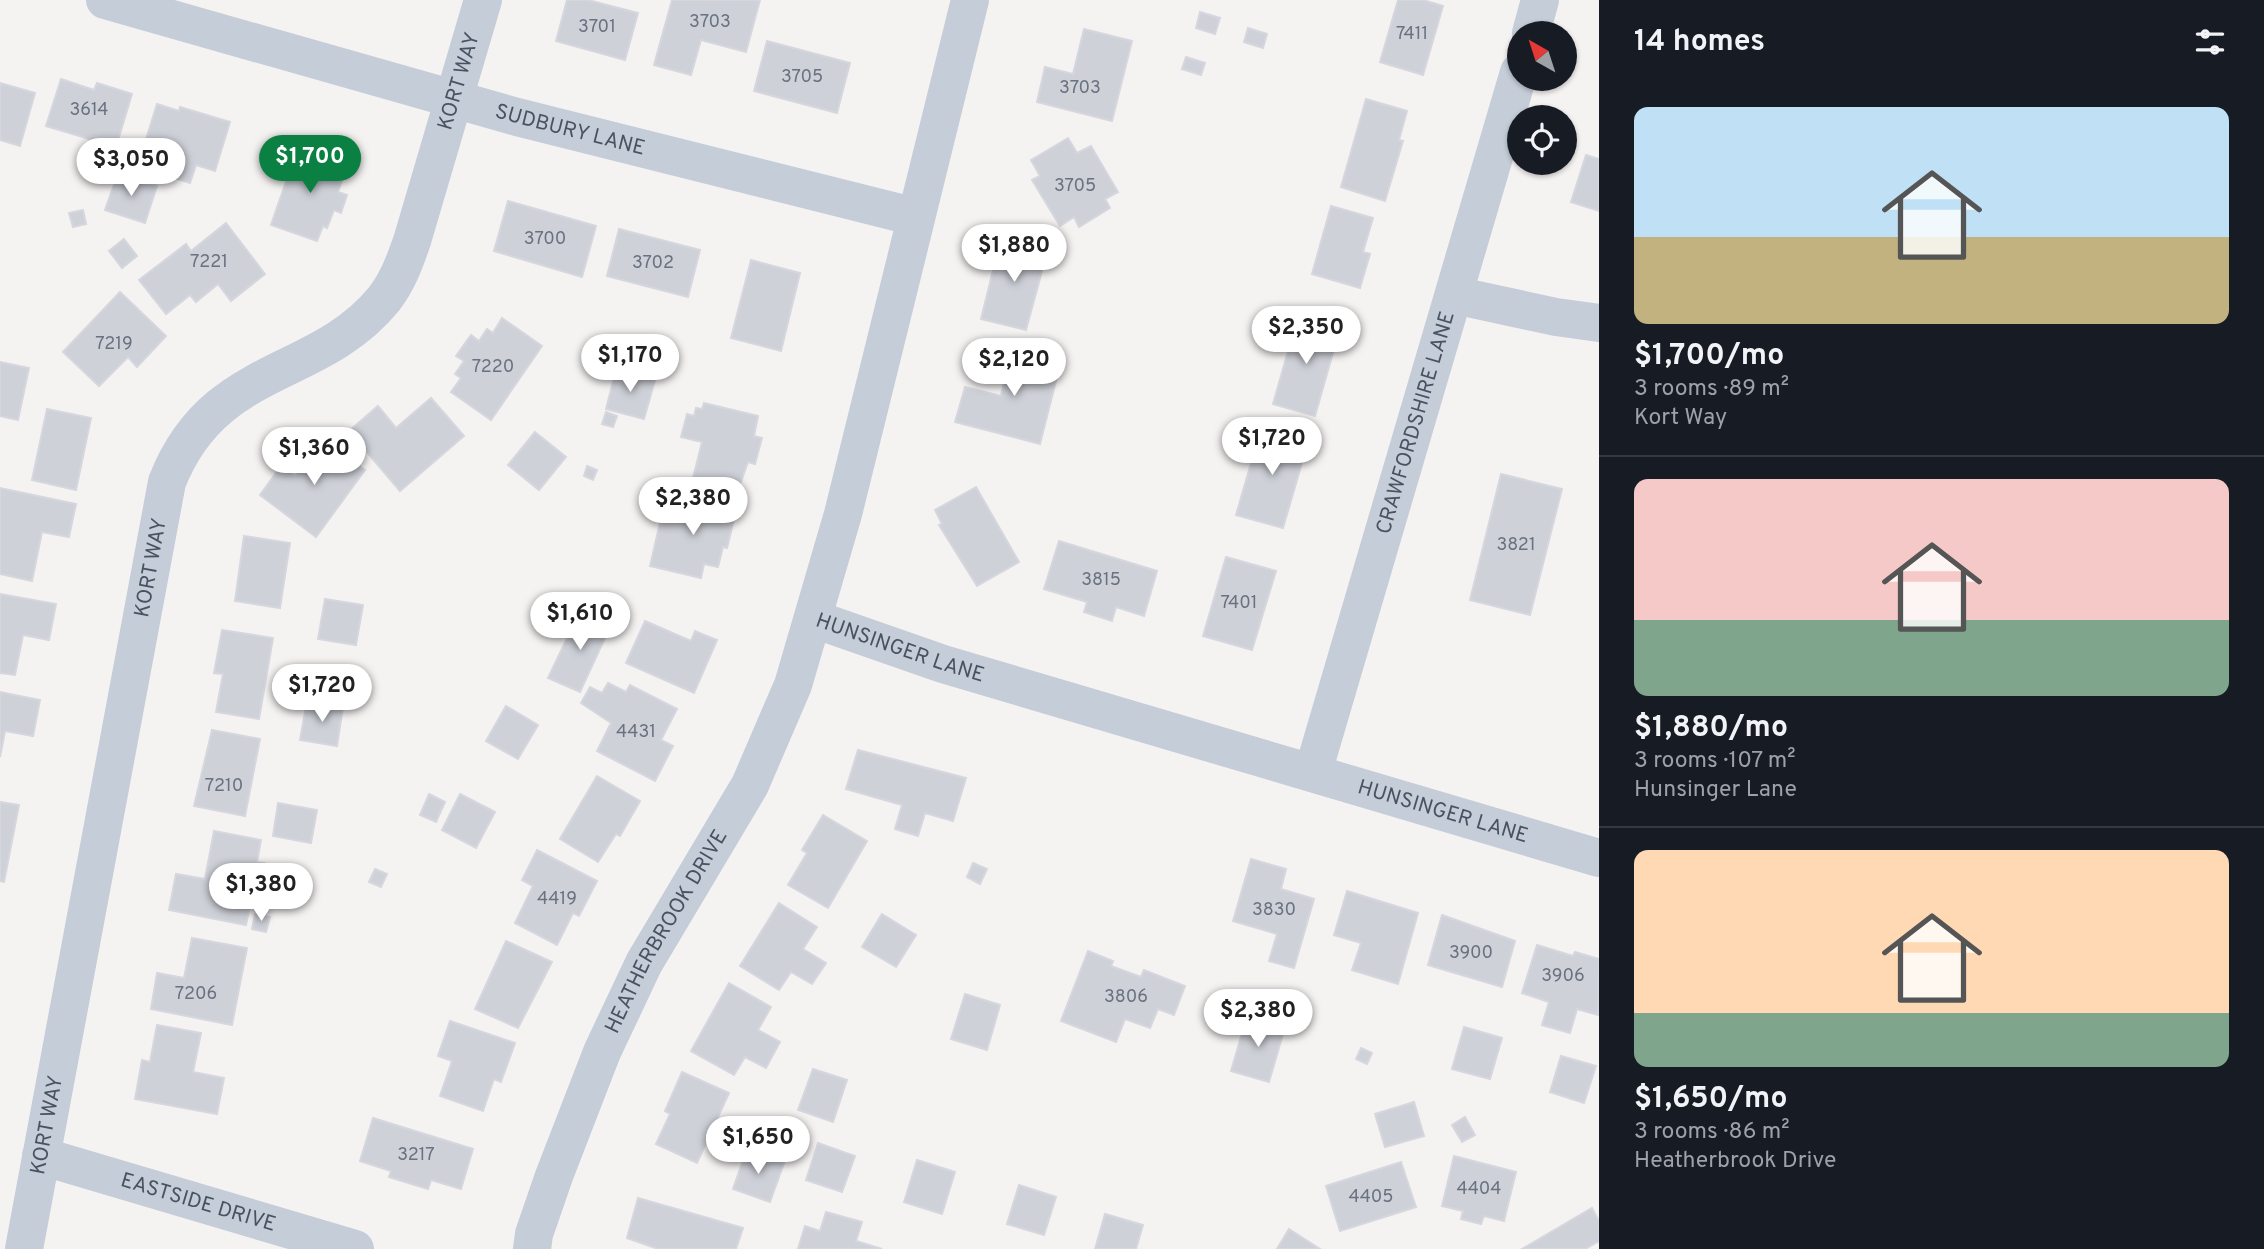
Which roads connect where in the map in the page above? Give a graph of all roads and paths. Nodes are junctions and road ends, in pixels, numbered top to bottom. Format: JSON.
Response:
{"nodes":[{"id":1,"x":105,"y":0,"type":"edge"},
{"id":2,"x":483,"y":0,"type":"edge"},
{"id":3,"x":970,"y":0,"type":"edge"},
{"id":4,"x":1540,"y":0,"type":"edge"},
{"id":5,"x":1534,"y":21,"type":"edge"},
{"id":6,"x":1513,"y":91,"type":"edge"},
{"id":7,"x":455,"y":98,"type":"junction"},
{"id":8,"x":916,"y":218,"type":"junction"},
{"id":9,"x":1454,"y":295,"type":"junction"},
{"id":10,"x":1599,"y":323,"type":"edge"},
{"id":11,"x":814,"y":619,"type":"junction"},
{"id":12,"x":1313,"y":772,"type":"junction"},
{"id":13,"x":1599,"y":858,"type":"edge"},
{"id":14,"x":41,"y":1156,"type":"junction"},
{"id":15,"x":24,"y":1249,"type":"edge"},
{"id":16,"x":355,"y":1249,"type":"edge"},
{"id":17,"x":532,"y":1249,"type":"edge"}],
"edges":[{"from":1,"to":7,"type":"street","name":"SUDBURY LANE"},
{"from":2,"to":7,"type":"street","name":"KORT WAY"},
{"from":3,"to":8,"type":"street","name":"HUNSINGER LANE"},
{"from":4,"to":5,"type":"street"},
{"from":6,"to":9,"type":"street","name":"CRAWFORDSHIRE LANE"},
{"from":7,"to":8,"type":"street","name":"SUDBURY LANE"},
{"from":7,"to":14,"type":"street","name":"KORT WAY"},
{"from":8,"to":11,"type":"street","name":"HUNSINGER LANE"},
{"from":9,"to":10,"type":"street"},
{"from":9,"to":12,"type":"street","name":"CRAWFORDSHIRE LANE"},
{"from":11,"to":12,"type":"street","name":"HUNSINGER LANE"},
{"from":11,"to":17,"type":"street","name":"HEATHERBROOK DRIVE"},
{"from":12,"to":13,"type":"street","name":"HUNSINGER LANE"},
{"from":14,"to":15,"type":"street","name":"KORT WAY"},
{"from":14,"to":16,"type":"street","name":"EASTSIDE DRIVE"}]}
